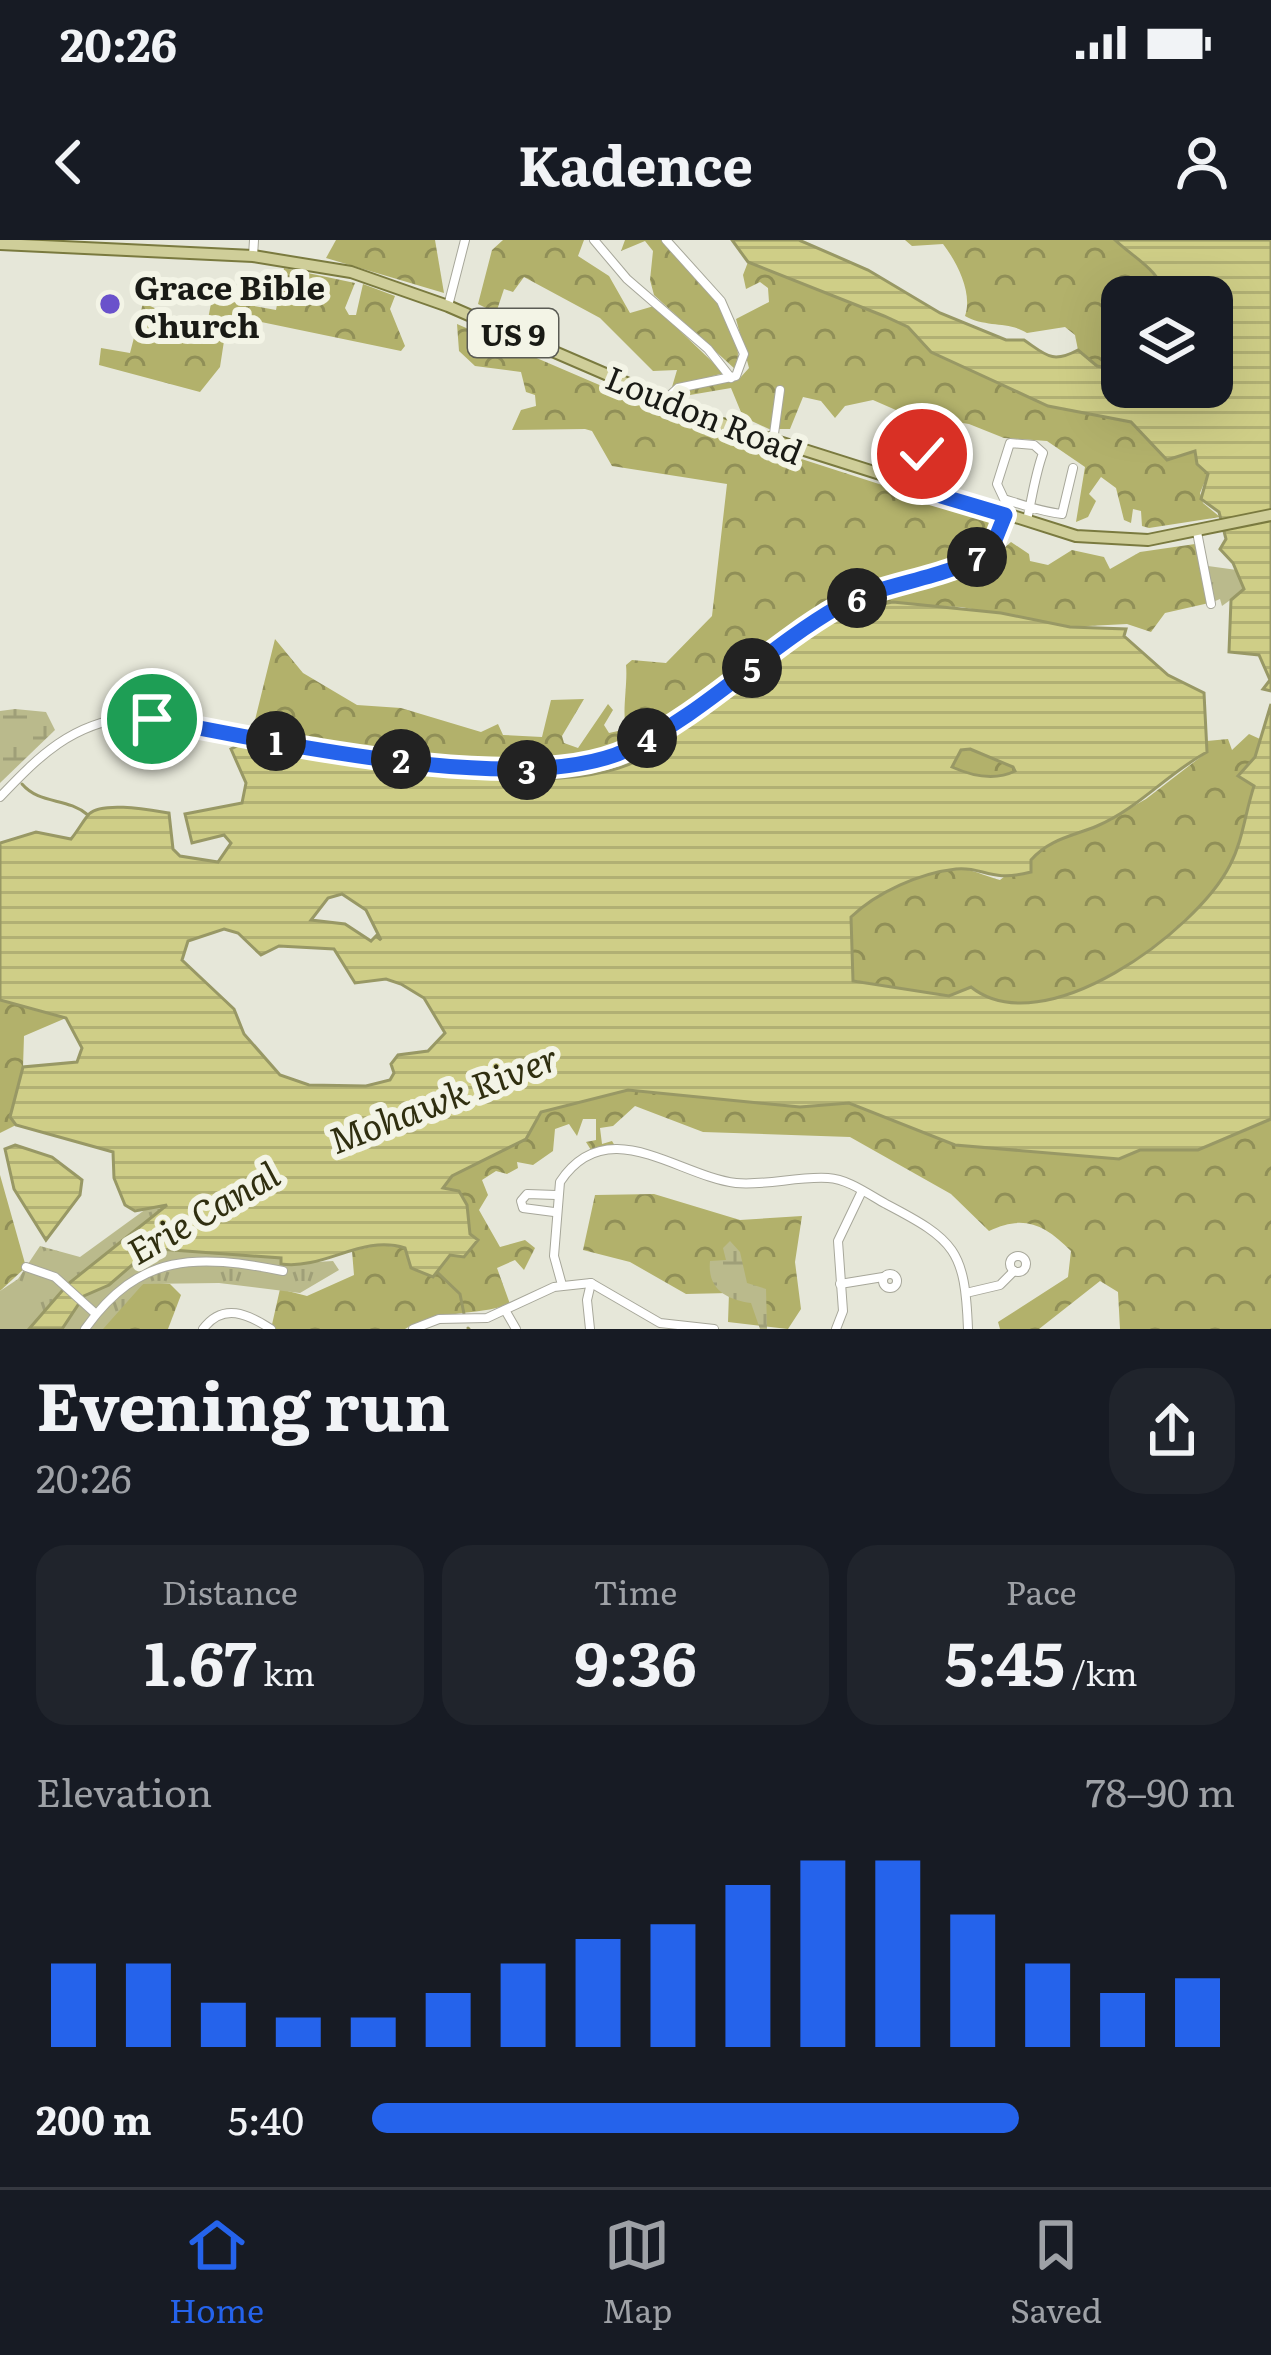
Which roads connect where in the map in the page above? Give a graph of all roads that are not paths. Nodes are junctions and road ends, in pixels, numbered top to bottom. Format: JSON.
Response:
{"nodes":[{"id":1,"x":254,"y":240,"type":"edge"},
{"id":2,"x":465,"y":240,"type":"edge"},
{"id":3,"x":594,"y":240,"type":"edge"},
{"id":4,"x":666,"y":240,"type":"edge"},
{"id":5,"x":0,"y":244,"type":"edge"},
{"id":6,"x":253,"y":256,"type":"junction"},
{"id":7,"x":448,"y":306,"type":"junction"},
{"id":8,"x":731,"y":378,"type":"junction"},
{"id":9,"x":780,"y":390,"type":"dead end"},
{"id":10,"x":665,"y":400,"type":"junction"},
{"id":11,"x":910,"y":422,"type":"dead end"},
{"id":12,"x":772,"y":442,"type":"junction"},
{"id":13,"x":1072,"y":468,"type":"dead end"},
{"id":14,"x":931,"y":493,"type":"junction"},
{"id":15,"x":1029,"y":507,"type":"junction"},
{"id":16,"x":1005,"y":515,"type":"junction"},
{"id":17,"x":1271,"y":515,"type":"edge"},
{"id":18,"x":1026,"y":522,"type":"junction"},
{"id":19,"x":1197,"y":532,"type":"junction"},
{"id":20,"x":1211,"y":604,"type":"dead end"},
{"id":21,"x":0,"y":797,"type":"edge"},
{"id":22,"x":862,"y":1191,"type":"junction"},
{"id":23,"x":556,"y":1195,"type":"junction"},
{"id":24,"x":554,"y":1212,"type":"junction"},
{"id":25,"x":26,"y":1267,"type":"dead end"},
{"id":26,"x":283,"y":1271,"type":"dead end"},
{"id":27,"x":1014,"y":1271,"type":"dead end"},
{"id":28,"x":883,"y":1277,"type":"dead end"},
{"id":29,"x":592,"y":1283,"type":"junction"},
{"id":30,"x":840,"y":1284,"type":"junction"},
{"id":31,"x":562,"y":1285,"type":"junction"},
{"id":32,"x":967,"y":1293,"type":"junction"},
{"id":33,"x":506,"y":1310,"type":"junction"},
{"id":34,"x":96,"y":1314,"type":"junction"},
{"id":35,"x":85,"y":1329,"type":"edge"},
{"id":36,"x":203,"y":1329,"type":"edge"},
{"id":37,"x":272,"y":1329,"type":"edge"},
{"id":38,"x":413,"y":1329,"type":"edge"},
{"id":39,"x":516,"y":1329,"type":"edge"},
{"id":40,"x":590,"y":1329,"type":"edge"},
{"id":41,"x":715,"y":1329,"type":"edge"},
{"id":42,"x":836,"y":1329,"type":"edge"},
{"id":43,"x":968,"y":1329,"type":"edge"}],
"edges":[{"from":1,"to":6,"type":"street"},
{"from":2,"to":7,"type":"street"},
{"from":3,"to":8,"type":"street"},
{"from":4,"to":8,"type":"street"},
{"from":5,"to":6,"type":"main road","name":"Loudon Road","number":"US 9"},
{"from":6,"to":7,"type":"main road","name":"Loudon Road","number":"US 9"},
{"from":7,"to":10,"type":"main road","name":"Loudon Road","number":"US 9"},
{"from":8,"to":10,"type":"street"},
{"from":9,"to":12,"type":"street"},
{"from":10,"to":12,"type":"main road","name":"Loudon Road","number":"US 9"},
{"from":11,"to":14,"type":"street"},
{"from":12,"to":14,"type":"main road","name":"Loudon Road","number":"US 9"},
{"from":13,"to":15,"type":"street"},
{"from":14,"to":16,"type":"main road","name":"Loudon Road","number":"US 9"},
{"from":15,"to":15,"type":"street"},
{"from":15,"to":18,"type":"street"},
{"from":16,"to":18,"type":"main road","name":"Loudon Road","number":"US 9"},
{"from":16,"to":21,"type":"street"},
{"from":17,"to":19,"type":"main road","name":"Loudon Road","number":"US 9"},
{"from":18,"to":19,"type":"main road","name":"Loudon Road","number":"US 9"},
{"from":19,"to":20,"type":"street"},
{"from":22,"to":23,"type":"street"},
{"from":22,"to":30,"type":"street"},
{"from":22,"to":32,"type":"street"},
{"from":23,"to":24,"type":"street"},
{"from":23,"to":24,"type":"street"},
{"from":24,"to":31,"type":"street"},
{"from":25,"to":34,"type":"street"},
{"from":26,"to":34,"type":"street"},
{"from":27,"to":32,"type":"street"},
{"from":28,"to":30,"type":"street"},
{"from":29,"to":31,"type":"street"},
{"from":29,"to":40,"type":"street"},
{"from":29,"to":41,"type":"street"},
{"from":30,"to":42,"type":"street"},
{"from":31,"to":33,"type":"street"},
{"from":32,"to":43,"type":"street"},
{"from":33,"to":38,"type":"street"},
{"from":33,"to":39,"type":"street"},
{"from":34,"to":35,"type":"street"},
{"from":36,"to":37,"type":"street"}]}
